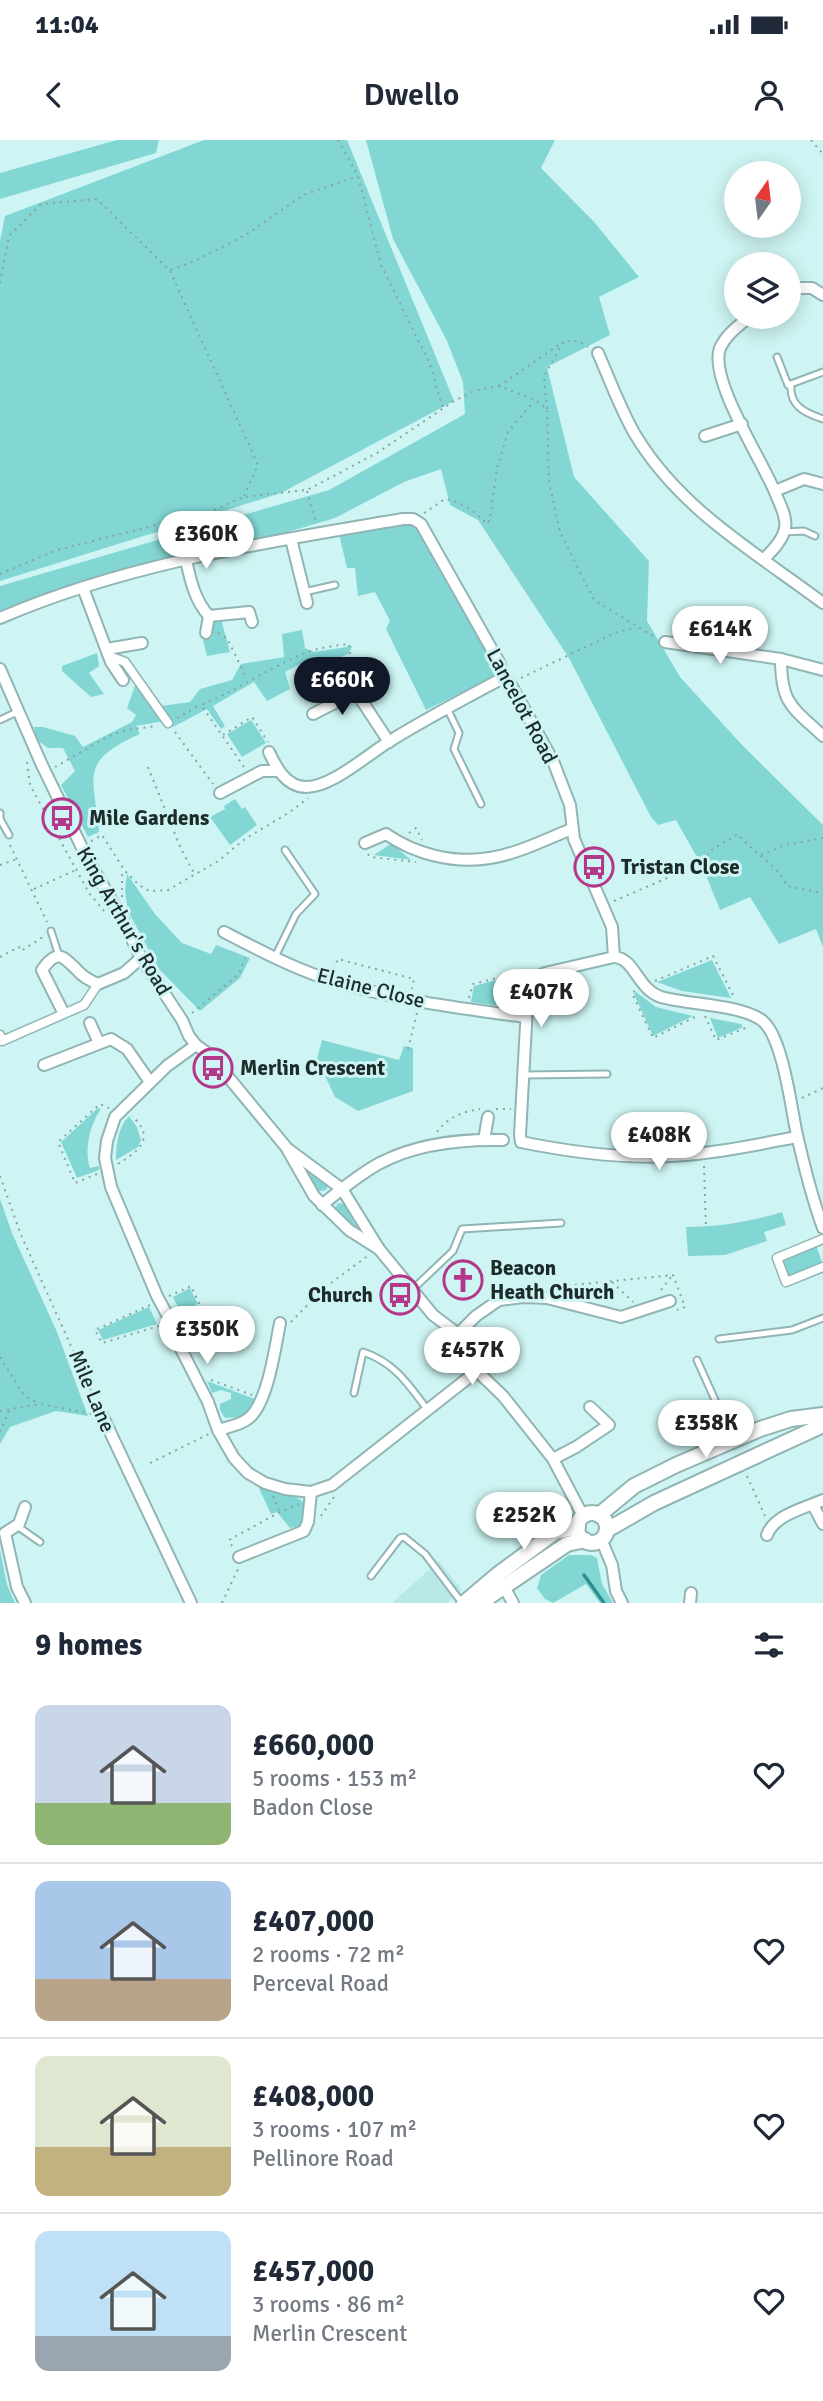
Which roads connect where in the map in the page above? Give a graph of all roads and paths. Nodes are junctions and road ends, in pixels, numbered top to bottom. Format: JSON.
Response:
{"nodes":[{"id":1,"x":338,"y":140,"type":"edge"},
{"id":2,"x":811,"y":140,"type":"edge"},
{"id":3,"x":821,"y":140,"type":"edge"},
{"id":4,"x":817,"y":146,"type":"junction"},
{"id":5,"x":823,"y":154,"type":"edge"},
{"id":6,"x":358,"y":176,"type":"junction"},
{"id":7,"x":170,"y":271,"type":"junction"},
{"id":8,"x":0,"y":283,"type":"edge"},
{"id":9,"x":801,"y":288,"type":"edge"},
{"id":10,"x":823,"y":295,"type":"edge"},
{"id":11,"x":736,"y":329,"type":"edge"},
{"id":12,"x":564,"y":341,"type":"junction"},
{"id":13,"x":598,"y":353,"type":"joint"},
{"id":14,"x":777,"y":357,"type":"dead end"},
{"id":15,"x":823,"y":372,"type":"edge"},
{"id":16,"x":791,"y":384,"type":"junction"},
{"id":17,"x":499,"y":386,"type":"junction"},
{"id":18,"x":454,"y":401,"type":"junction"},
{"id":19,"x":535,"y":401,"type":"junction"},
{"id":20,"x":547,"y":409,"type":"junction"},
{"id":21,"x":823,"y":419,"type":"edge"},
{"id":22,"x":742,"y":424,"type":"junction"},
{"id":23,"x":705,"y":436,"type":"dead end"},
{"id":24,"x":823,"y":484,"type":"edge"},
{"id":25,"x":307,"y":490,"type":"junction"},
{"id":26,"x":775,"y":491,"type":"junction"},
{"id":27,"x":243,"y":497,"type":"junction"},
{"id":28,"x":212,"y":512,"type":"junction"},
{"id":29,"x":415,"y":520,"type":"junction"},
{"id":30,"x":784,"y":532,"type":"junction"},
{"id":31,"x":319,"y":533,"type":"junction"},
{"id":32,"x":815,"y":536,"type":"dead end"},
{"id":33,"x":291,"y":538,"type":"junction"},
{"id":34,"x":224,"y":551,"type":"junction"},
{"id":35,"x":764,"y":559,"type":"junction"},
{"id":36,"x":186,"y":560,"type":"junction"},
{"id":37,"x":0,"y":575,"type":"edge"},
{"id":38,"x":335,"y":585,"type":"dead end"},
{"id":39,"x":83,"y":588,"type":"junction"},
{"id":40,"x":306,"y":598,"type":"joint"},
{"id":41,"x":823,"y":603,"type":"edge"},
{"id":42,"x":209,"y":616,"type":"junction"},
{"id":43,"x":0,"y":618,"type":"edge"},
{"id":44,"x":252,"y":622,"type":"dead end"},
{"id":45,"x":636,"y":627,"type":"junction"},
{"id":46,"x":206,"y":633,"type":"joint"},
{"id":47,"x":665,"y":642,"type":"joint"},
{"id":48,"x":142,"y":643,"type":"dead end"},
{"id":49,"x":687,"y":646,"type":"junction"},
{"id":50,"x":108,"y":653,"type":"junction"},
{"id":51,"x":781,"y":659,"type":"junction"},
{"id":52,"x":686,"y":660,"type":"dead end"},
{"id":53,"x":0,"y":669,"type":"edge"},
{"id":54,"x":823,"y":670,"type":"edge"},
{"id":55,"x":349,"y":673,"type":"joint"},
{"id":56,"x":123,"y":680,"type":"dead end"},
{"id":57,"x":247,"y":680,"type":"junction"},
{"id":58,"x":507,"y":681,"type":"junction"},
{"id":59,"x":356,"y":691,"type":"junction"},
{"id":60,"x":201,"y":705,"type":"junction"},
{"id":61,"x":447,"y":708,"type":"junction"},
{"id":62,"x":19,"y":712,"type":"junction"},
{"id":63,"x":313,"y":714,"type":"dead end"},
{"id":64,"x":0,"y":720,"type":"edge"},
{"id":65,"x":168,"y":723,"type":"junction"},
{"id":66,"x":223,"y":735,"type":"junction"},
{"id":67,"x":823,"y":736,"type":"edge"},
{"id":68,"x":388,"y":742,"type":"junction"},
{"id":69,"x":269,"y":752,"type":"joint"},
{"id":70,"x":148,"y":768,"type":"dead end"},
{"id":71,"x":278,"y":771,"type":"junction"},
{"id":72,"x":46,"y":773,"type":"junction"},
{"id":73,"x":250,"y":777,"type":"junction"},
{"id":74,"x":317,"y":785,"type":"junction"},
{"id":75,"x":220,"y":793,"type":"joint"},
{"id":76,"x":481,"y":804,"type":"dead end"},
{"id":77,"x":0,"y":813,"type":"edge"},
{"id":78,"x":572,"y":829,"type":"junction"},
{"id":79,"x":9,"y":835,"type":"joint"},
{"id":80,"x":823,"y":838,"type":"edge"},
{"id":81,"x":365,"y":843,"type":"joint"},
{"id":82,"x":81,"y":846,"type":"junction"},
{"id":83,"x":285,"y":850,"type":"dead end"},
{"id":84,"x":429,"y":855,"type":"junction"},
{"id":85,"x":761,"y":855,"type":"junction"},
{"id":86,"x":18,"y":859,"type":"junction"},
{"id":87,"x":0,"y":864,"type":"edge"},
{"id":88,"x":77,"y":870,"type":"dead end"},
{"id":89,"x":125,"y":871,"type":"junction"},
{"id":90,"x":195,"y":875,"type":"junction"},
{"id":91,"x":33,"y":889,"type":"junction"},
{"id":92,"x":823,"y":893,"type":"edge"},
{"id":93,"x":604,"y":906,"type":"junction"},
{"id":94,"x":119,"y":913,"type":"junction"},
{"id":95,"x":45,"y":920,"type":"dead end"},
{"id":96,"x":51,"y":931,"type":"joint"},
{"id":97,"x":224,"y":932,"type":"dead end"},
{"id":98,"x":250,"y":946,"type":"junction"},
{"id":99,"x":59,"y":956,"type":"junction"},
{"id":100,"x":0,"y":957,"type":"edge"},
{"id":101,"x":275,"y":957,"type":"junction"},
{"id":102,"x":614,"y":957,"type":"junction"},
{"id":103,"x":141,"y":958,"type":"junction"},
{"id":104,"x":542,"y":975,"type":"junction"},
{"id":105,"x":330,"y":980,"type":"junction"},
{"id":106,"x":98,"y":984,"type":"junction"},
{"id":107,"x":643,"y":986,"type":"junction"},
{"id":108,"x":414,"y":1001,"type":"junction"},
{"id":109,"x":467,"y":1009,"type":"junction"},
{"id":110,"x":63,"y":1012,"type":"junction"},
{"id":111,"x":740,"y":1012,"type":"junction"},
{"id":112,"x":526,"y":1017,"type":"junction"},
{"id":113,"x":183,"y":1020,"type":"junction"},
{"id":114,"x":763,"y":1020,"type":"junction"},
{"id":115,"x":90,"y":1023,"type":"dead end"},
{"id":116,"x":0,"y":1035,"type":"edge"},
{"id":117,"x":99,"y":1043,"type":"junction"},
{"id":118,"x":196,"y":1045,"type":"junction"},
{"id":119,"x":408,"y":1049,"type":"dead end"},
{"id":120,"x":44,"y":1065,"type":"dead end"},
{"id":121,"x":607,"y":1074,"type":"dead end"},
{"id":122,"x":524,"y":1075,"type":"junction"},
{"id":123,"x":150,"y":1082,"type":"junction"},
{"id":124,"x":823,"y":1088,"type":"edge"},
{"id":125,"x":791,"y":1104,"type":"junction"},
{"id":126,"x":496,"y":1109,"type":"dead end"},
{"id":127,"x":122,"y":1110,"type":"junction"},
{"id":128,"x":522,"y":1112,"type":"junction"},
{"id":129,"x":485,"y":1113,"type":"joint"},
{"id":130,"x":797,"y":1137,"type":"junction"},
{"id":131,"x":484,"y":1140,"type":"junction"},
{"id":132,"x":503,"y":1140,"type":"dead end"},
{"id":133,"x":431,"y":1145,"type":"junction"},
{"id":134,"x":286,"y":1147,"type":"junction"},
{"id":135,"x":704,"y":1153,"type":"junction"},
{"id":136,"x":107,"y":1171,"type":"junction"},
{"id":137,"x":0,"y":1176,"type":"edge"},
{"id":138,"x":342,"y":1189,"type":"junction"},
{"id":139,"x":322,"y":1205,"type":"junction"},
{"id":140,"x":561,"y":1223,"type":"dead end"},
{"id":141,"x":706,"y":1228,"type":"dead end"},
{"id":142,"x":823,"y":1228,"type":"edge"},
{"id":143,"x":823,"y":1238,"type":"edge"},
{"id":144,"x":379,"y":1249,"type":"junction"},
{"id":145,"x":823,"y":1267,"type":"edge"},
{"id":146,"x":673,"y":1275,"type":"junction"},
{"id":147,"x":611,"y":1281,"type":"junction"},
{"id":148,"x":551,"y":1287,"type":"dead end"},
{"id":149,"x":413,"y":1289,"type":"junction"},
{"id":150,"x":159,"y":1299,"type":"junction"},
{"id":151,"x":670,"y":1301,"type":"joint"},
{"id":152,"x":646,"y":1309,"type":"junction"},
{"id":153,"x":823,"y":1318,"type":"edge"},
{"id":154,"x":171,"y":1322,"type":"junction"},
{"id":155,"x":280,"y":1325,"type":"joint"},
{"id":156,"x":458,"y":1334,"type":"junction"},
{"id":157,"x":719,"y":1339,"type":"dead end"},
{"id":158,"x":0,"y":1357,"type":"edge"},
{"id":159,"x":697,"y":1360,"type":"dead end"},
{"id":160,"x":478,"y":1371,"type":"junction"},
{"id":161,"x":193,"y":1374,"type":"junction"},
{"id":162,"x":354,"y":1393,"type":"dead end"},
{"id":163,"x":261,"y":1398,"type":"junction"},
{"id":164,"x":40,"y":1404,"type":"junction"},
{"id":165,"x":590,"y":1407,"type":"dead end"},
{"id":166,"x":10,"y":1410,"type":"junction"},
{"id":167,"x":428,"y":1410,"type":"junction"},
{"id":168,"x":0,"y":1411,"type":"edge"},
{"id":169,"x":102,"y":1415,"type":"junction"},
{"id":170,"x":823,"y":1415,"type":"edge"},
{"id":171,"x":823,"y":1425,"type":"edge"},
{"id":172,"x":218,"y":1430,"type":"junction"},
{"id":173,"x":0,"y":1432,"type":"edge"},
{"id":174,"x":733,"y":1440,"type":"junction"},
{"id":175,"x":553,"y":1459,"type":"junction"},
{"id":176,"x":150,"y":1463,"type":"dead end"},
{"id":177,"x":742,"y":1464,"type":"junction"},
{"id":178,"x":343,"y":1479,"type":"junction"},
{"id":179,"x":311,"y":1492,"type":"junction"},
{"id":180,"x":818,"y":1503,"type":"edge"},
{"id":181,"x":24,"y":1507,"type":"dead end"},
{"id":182,"x":599,"y":1515,"type":"junction"},
{"id":183,"x":580,"y":1521,"type":"junction"},
{"id":184,"x":0,"y":1522,"type":"edge"},
{"id":185,"x":823,"y":1524,"type":"edge"},
{"id":186,"x":17,"y":1526,"type":"junction"},
{"id":187,"x":304,"y":1531,"type":"junction"},
{"id":188,"x":768,"y":1531,"type":"joint"},
{"id":189,"x":5,"y":1533,"type":"junction"},
{"id":190,"x":604,"y":1534,"type":"junction"},
{"id":191,"x":585,"y":1541,"type":"junction"},
{"id":192,"x":40,"y":1542,"type":"dead end"},
{"id":193,"x":239,"y":1557,"type":"dead end"},
{"id":194,"x":496,"y":1574,"type":"junction"},
{"id":195,"x":371,"y":1576,"type":"dead end"},
{"id":196,"x":504,"y":1588,"type":"junction"},
{"id":197,"x":25,"y":1603,"type":"edge"},
{"id":198,"x":191,"y":1603,"type":"edge"},
{"id":199,"x":463,"y":1603,"type":"edge"},
{"id":200,"x":480,"y":1603,"type":"edge"},
{"id":201,"x":513,"y":1603,"type":"edge"},
{"id":202,"x":622,"y":1603,"type":"edge"}],
"edges":[{"from":1,"to":6,"type":"path"},
{"from":2,"to":4,"type":"path"},
{"from":3,"to":4,"type":"path"},
{"from":4,"to":5,"type":"path"},
{"from":6,"to":7,"type":"path"},
{"from":6,"to":18,"type":"path"},
{"from":7,"to":8,"type":"path"},
{"from":7,"to":27,"type":"path"},
{"from":9,"to":10,"type":"street"},
{"from":11,"to":22,"type":"street"},
{"from":12,"to":13,"type":"path"},
{"from":12,"to":17,"type":"path"},
{"from":12,"to":20,"type":"path"},
{"from":13,"to":35,"type":"street"},
{"from":14,"to":16,"type":"lane"},
{"from":15,"to":16,"type":"lane"},
{"from":16,"to":21,"type":"lane"},
{"from":17,"to":18,"type":"path"},
{"from":17,"to":19,"type":"path"},
{"from":18,"to":25,"type":"path"},
{"from":19,"to":20,"type":"path"},
{"from":19,"to":29,"type":"path"},
{"from":20,"to":45,"type":"path"},
{"from":22,"to":23,"type":"street"},
{"from":22,"to":26,"type":"street"},
{"from":24,"to":26,"type":"street"},
{"from":25,"to":27,"type":"path"},
{"from":25,"to":31,"type":"path"},
{"from":26,"to":30,"type":"street"},
{"from":27,"to":28,"type":"path"},
{"from":28,"to":34,"type":"path"},
{"from":28,"to":37,"type":"path"},
{"from":29,"to":31,"type":"street"},
{"from":29,"to":58,"type":"street","name":"Lancelot Road"},
{"from":30,"to":32,"type":"lane"},
{"from":30,"to":35,"type":"street"},
{"from":31,"to":33,"type":"street"},
{"from":33,"to":34,"type":"street"},
{"from":33,"to":40,"type":"street"},
{"from":34,"to":36,"type":"street"},
{"from":35,"to":41,"type":"street"},
{"from":36,"to":39,"type":"street"},
{"from":36,"to":42,"type":"street"},
{"from":38,"to":40,"type":"lane"},
{"from":39,"to":43,"type":"street"},
{"from":39,"to":50,"type":"street"},
{"from":42,"to":44,"type":"street"},
{"from":42,"to":46,"type":"street"},
{"from":45,"to":47,"type":"path"},
{"from":45,"to":58,"type":"path"},
{"from":46,"to":57,"type":"path"},
{"from":47,"to":49,"type":"street"},
{"from":48,"to":50,"type":"street"},
{"from":49,"to":51,"type":"street"},
{"from":49,"to":52,"type":"street"},
{"from":50,"to":56,"type":"street"},
{"from":50,"to":65,"type":"street"},
{"from":51,"to":54,"type":"street"},
{"from":51,"to":67,"type":"street"},
{"from":53,"to":62,"type":"street","name":"King Arthur's Road"},
{"from":55,"to":57,"type":"path"},
{"from":55,"to":59,"type":"street"},
{"from":57,"to":60,"type":"path"},
{"from":58,"to":61,"type":"street"},
{"from":58,"to":78,"type":"street","name":"Lancelot Road"},
{"from":59,"to":63,"type":"street"},
{"from":59,"to":68,"type":"street"},
{"from":60,"to":65,"type":"path"},
{"from":60,"to":66,"type":"path"},
{"from":61,"to":68,"type":"street"},
{"from":61,"to":76,"type":"lane"},
{"from":62,"to":64,"type":"lane"},
{"from":62,"to":72,"type":"street","name":"King Arthur's Road"},
{"from":65,"to":72,"type":"path"},
{"from":65,"to":75,"type":"path"},
{"from":66,"to":69,"type":"path"},
{"from":66,"to":73,"type":"path"},
{"from":68,"to":74,"type":"street"},
{"from":69,"to":71,"type":"street"},
{"from":70,"to":90,"type":"path"},
{"from":71,"to":73,"type":"street"},
{"from":71,"to":74,"type":"street"},
{"from":72,"to":82,"type":"street","name":"King Arthur's Road"},
{"from":73,"to":75,"type":"street"},
{"from":74,"to":90,"type":"path"},
{"from":77,"to":79,"type":"lane"},
{"from":78,"to":84,"type":"street"},
{"from":78,"to":93,"type":"street","name":"Lancelot Road"},
{"from":79,"to":86,"type":"path"},
{"from":80,"to":85,"type":"path"},
{"from":81,"to":84,"type":"street"},
{"from":81,"to":84,"type":"path"},
{"from":82,"to":89,"type":"path"},
{"from":82,"to":94,"type":"street","name":"King Arthur's Road"},
{"from":83,"to":101,"type":"lane"},
{"from":85,"to":92,"type":"path"},
{"from":85,"to":93,"type":"path"},
{"from":86,"to":87,"type":"path"},
{"from":86,"to":91,"type":"path"},
{"from":88,"to":91,"type":"path"},
{"from":89,"to":90,"type":"path"},
{"from":89,"to":94,"type":"path"},
{"from":91,"to":95,"type":"path"},
{"from":93,"to":102,"type":"street","name":"Lancelot Road"},
{"from":94,"to":103,"type":"street","name":"King Arthur's Road"},
{"from":96,"to":99,"type":"lane"},
{"from":96,"to":100,"type":"path"},
{"from":97,"to":98,"type":"street","name":"Elaine Close"},
{"from":98,"to":101,"type":"street","name":"Elaine Close"},
{"from":98,"to":113,"type":"path"},
{"from":99,"to":106,"type":"street"},
{"from":99,"to":110,"type":"street"},
{"from":101,"to":105,"type":"street","name":"Elaine Close"},
{"from":102,"to":104,"type":"street"},
{"from":102,"to":107,"type":"street"},
{"from":103,"to":106,"type":"street"},
{"from":103,"to":113,"type":"street","name":"King Arthur's Road"},
{"from":104,"to":109,"type":"path"},
{"from":104,"to":112,"type":"street"},
{"from":105,"to":108,"type":"street","name":"Elaine Close"},
{"from":105,"to":108,"type":"path"},
{"from":106,"to":110,"type":"street"},
{"from":107,"to":111,"type":"street"},
{"from":107,"to":111,"type":"path"},
{"from":107,"to":114,"type":"path"},
{"from":108,"to":109,"type":"street","name":"Elaine Close"},
{"from":108,"to":119,"type":"path"},
{"from":109,"to":112,"type":"street","name":"Elaine Close"},
{"from":110,"to":116,"type":"street"},
{"from":111,"to":114,"type":"street"},
{"from":112,"to":122,"type":"street"},
{"from":113,"to":118,"type":"street","name":"King Arthur's Road"},
{"from":114,"to":125,"type":"street"},
{"from":115,"to":117,"type":"street"},
{"from":117,"to":120,"type":"street"},
{"from":117,"to":123,"type":"street"},
{"from":118,"to":123,"type":"street"},
{"from":118,"to":134,"type":"street","name":"King Arthur's Road"},
{"from":121,"to":122,"type":"lane"},
{"from":122,"to":128,"type":"street"},
{"from":123,"to":127,"type":"street"},
{"from":124,"to":125,"type":"path"},
{"from":125,"to":130,"type":"street"},
{"from":126,"to":128,"type":"path"},
{"from":127,"to":136,"type":"street"},
{"from":127,"to":136,"type":"path"},
{"from":127,"to":136,"type":"path"},
{"from":128,"to":135,"type":"street"},
{"from":129,"to":131,"type":"street"},
{"from":129,"to":133,"type":"path"},
{"from":130,"to":135,"type":"street"},
{"from":130,"to":142,"type":"street"},
{"from":131,"to":132,"type":"street"},
{"from":131,"to":133,"type":"street"},
{"from":133,"to":138,"type":"street"},
{"from":134,"to":138,"type":"street","name":"King Arthur's Road"},
{"from":134,"to":139,"type":"street","name":"King Arthur's Road"},
{"from":135,"to":141,"type":"path"},
{"from":136,"to":150,"type":"street"},
{"from":137,"to":169,"type":"path","name":"Mile Lane"},
{"from":138,"to":139,"type":"street"},
{"from":138,"to":144,"type":"street","name":"King Arthur's Road"},
{"from":139,"to":144,"type":"street","name":"King Arthur's Road"},
{"from":140,"to":149,"type":"lane"},
{"from":143,"to":145,"type":"street"},
{"from":144,"to":149,"type":"street","name":"King Arthur's Road"},
{"from":144,"to":155,"type":"path"},
{"from":146,"to":147,"type":"path"},
{"from":146,"to":151,"type":"path"},
{"from":146,"to":152,"type":"path"},
{"from":147,"to":148,"type":"path"},
{"from":147,"to":152,"type":"path"},
{"from":149,"to":156,"type":"street","name":"King Arthur's Road"},
{"from":150,"to":154,"type":"street"},
{"from":150,"to":154,"type":"path"},
{"from":150,"to":154,"type":"path"},
{"from":151,"to":152,"type":"street"},
{"from":152,"to":156,"type":"street"},
{"from":153,"to":157,"type":"lane"},
{"from":154,"to":161,"type":"street"},
{"from":155,"to":163,"type":"street"},
{"from":156,"to":160,"type":"street","name":"King Arthur's Road"},
{"from":158,"to":164,"type":"path"},
{"from":159,"to":174,"type":"lane"},
{"from":160,"to":167,"type":"street"},
{"from":160,"to":175,"type":"street","name":"King Arthur's Road"},
{"from":161,"to":163,"type":"path"},
{"from":161,"to":172,"type":"street"},
{"from":162,"to":167,"type":"lane"},
{"from":163,"to":172,"type":"street"},
{"from":164,"to":166,"type":"path"},
{"from":164,"to":169,"type":"path"},
{"from":165,"to":175,"type":"street"},
{"from":166,"to":168,"type":"path"},
{"from":166,"to":173,"type":"path"},
{"from":167,"to":178,"type":"street"},
{"from":169,"to":198,"type":"street","name":"Mile Lane"},
{"from":170,"to":174,"type":"street"},
{"from":171,"to":177,"type":"street"},
{"from":172,"to":176,"type":"path"},
{"from":172,"to":179,"type":"street"},
{"from":174,"to":182,"type":"street"},
{"from":175,"to":183,"type":"street","name":"King Arthur's Road"},
{"from":177,"to":188,"type":"path"},
{"from":177,"to":190,"type":"street"},
{"from":178,"to":179,"type":"street"},
{"from":178,"to":187,"type":"path"},
{"from":179,"to":187,"type":"street"},
{"from":180,"to":185,"type":"street"},
{"from":180,"to":188,"type":"street"},
{"from":181,"to":186,"type":"street"},
{"from":182,"to":183,"type":"street"},
{"from":182,"to":190,"type":"street"},
{"from":183,"to":191,"type":"street"},
{"from":183,"to":194,"type":"street"},
{"from":184,"to":189,"type":"street"},
{"from":186,"to":189,"type":"street"},
{"from":186,"to":192,"type":"lane"},
{"from":187,"to":193,"type":"street"},
{"from":189,"to":197,"type":"street"},
{"from":190,"to":191,"type":"street"},
{"from":190,"to":202,"type":"street"},
{"from":191,"to":196,"type":"street"},
{"from":194,"to":196,"type":"street"},
{"from":194,"to":199,"type":"street"},
{"from":195,"to":199,"type":"lane"},
{"from":196,"to":200,"type":"street"},
{"from":196,"to":201,"type":"street"}]}
